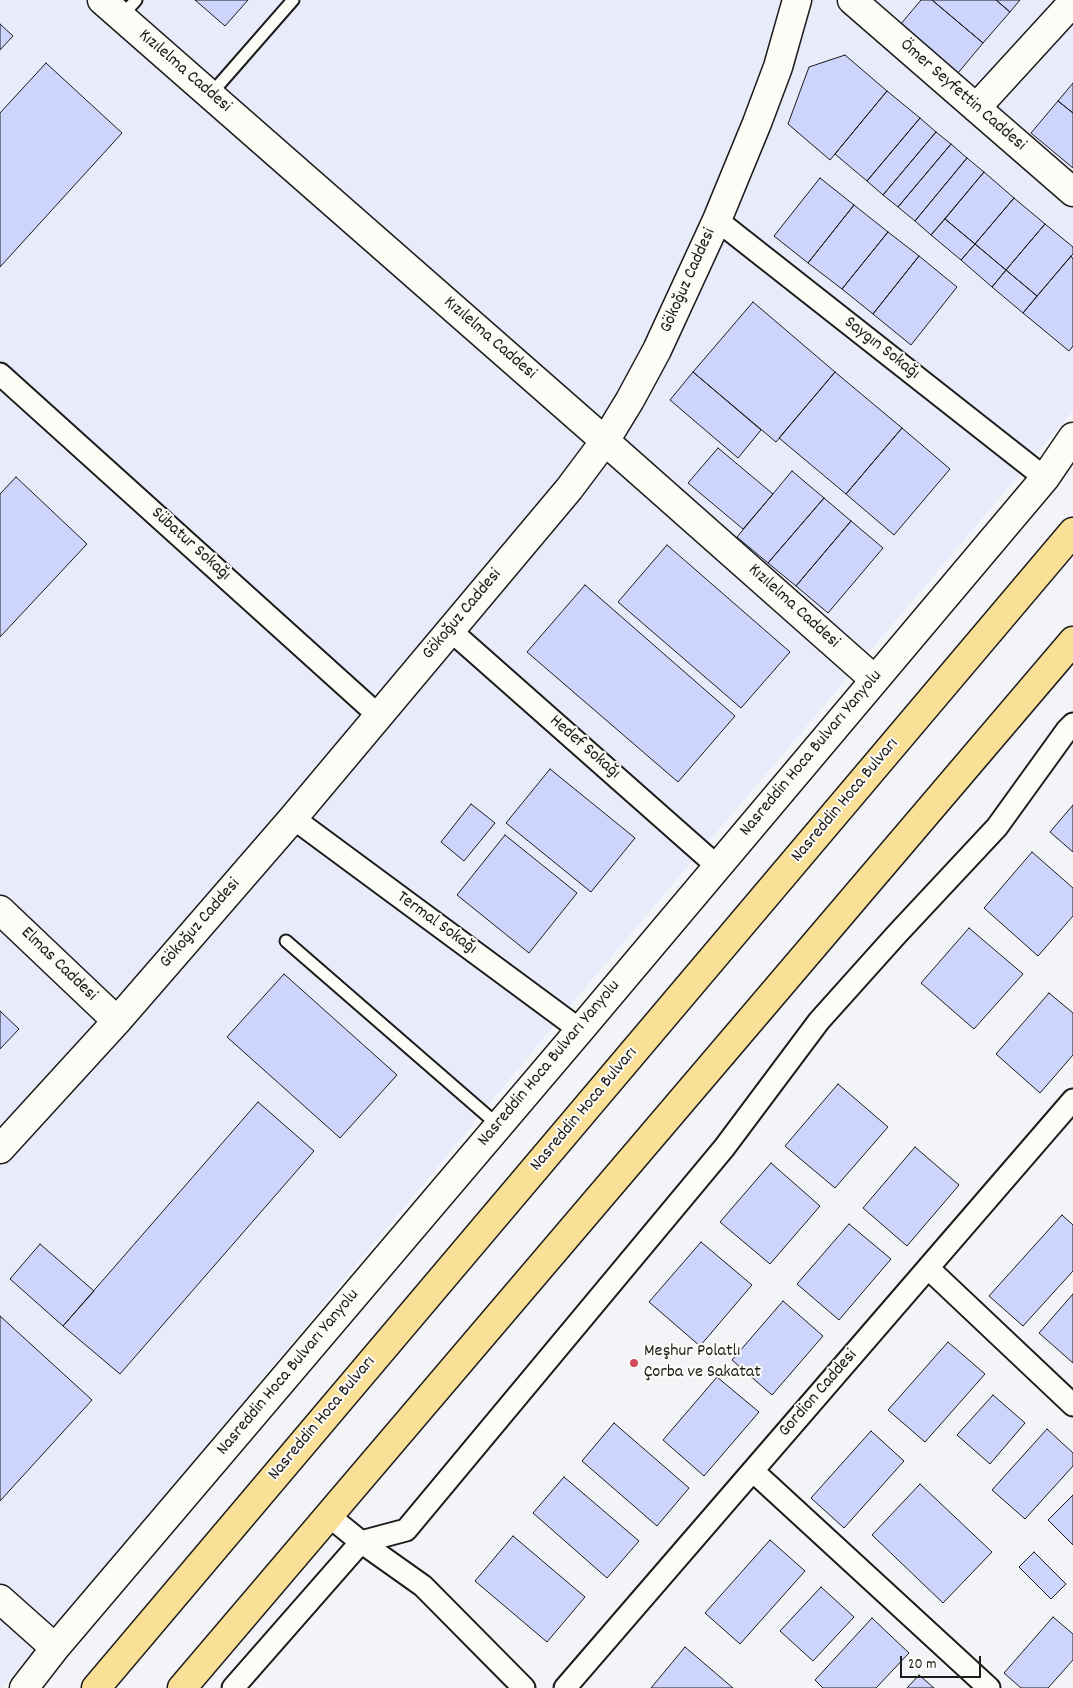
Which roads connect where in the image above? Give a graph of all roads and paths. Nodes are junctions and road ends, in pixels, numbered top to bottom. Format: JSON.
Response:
{"nodes":[{"id":1,"x":293,"y":0,"type":"edge"},
{"id":2,"x":797,"y":0,"type":"edge"},
{"id":3,"x":852,"y":0,"type":"edge"},
{"id":4,"x":1073,"y":2,"type":"edge"},
{"id":5,"x":120,"y":6,"type":"edge"},
{"id":6,"x":210,"y":95,"type":"junction"},
{"id":7,"x":976,"y":108,"type":"junction"},
{"id":8,"x":1073,"y":192,"type":"edge"},
{"id":9,"x":716,"y":220,"type":"junction"},
{"id":10,"x":0,"y":374,"type":"edge"},
{"id":11,"x":1073,"y":437,"type":"edge"},
{"id":12,"x":605,"y":441,"type":"junction"},
{"id":13,"x":1045,"y":478,"type":"junction"},
{"id":14,"x":1073,"y":532,"type":"edge"},
{"id":15,"x":450,"y":630,"type":"junction"},
{"id":16,"x":1073,"y":641,"type":"edge"},
{"id":17,"x":874,"y":680,"type":"junction"},
{"id":18,"x":379,"y":716,"type":"junction"},
{"id":19,"x":1073,"y":724,"type":"edge"},
{"id":20,"x":293,"y":818,"type":"junction"},
{"id":21,"x":717,"y":866,"type":"junction"},
{"id":22,"x":0,"y":910,"type":"edge"},
{"id":23,"x":286,"y":941,"type":"dead end"},
{"id":24,"x":117,"y":1021,"type":"junction"},
{"id":25,"x":580,"y":1030,"type":"junction"},
{"id":26,"x":1073,"y":1100,"type":"edge"},
{"id":27,"x":498,"y":1126,"type":"junction"},
{"id":28,"x":0,"y":1149,"type":"edge"},
{"id":29,"x":928,"y":1268,"type":"junction"},
{"id":30,"x":1073,"y":1405,"type":"edge"},
{"id":31,"x":753,"y":1471,"type":"junction"},
{"id":32,"x":329,"y":1516,"type":"junction"},
{"id":33,"x":361,"y":1542,"type":"junction"},
{"id":34,"x":0,"y":1599,"type":"edge"},
{"id":35,"x":55,"y":1648,"type":"junction"},
{"id":36,"x":24,"y":1688,"type":"edge"},
{"id":37,"x":96,"y":1688,"type":"edge"},
{"id":38,"x":182,"y":1688,"type":"edge"},
{"id":39,"x":233,"y":1688,"type":"edge"},
{"id":40,"x":524,"y":1688,"type":"edge"},
{"id":41,"x":565,"y":1688,"type":"edge"},
{"id":42,"x":989,"y":1688,"type":"edge"}],
"edges":[{"from":1,"to":6,"type":"lane"},
{"from":2,"to":9,"type":"street","name":"Gökoğuz Caddesi"},
{"from":3,"to":7,"type":"street","name":"Ömer Seyfettin Caddesi"},
{"from":4,"to":7,"type":"street"},
{"from":5,"to":6,"type":"street","name":"Kızılelma Caddesi"},
{"from":6,"to":12,"type":"street","name":"Kızılelma Caddesi"},
{"from":7,"to":8,"type":"street","name":"Ömer Seyfettin Caddesi"},
{"from":9,"to":12,"type":"street","name":"Gökoğuz Caddesi"},
{"from":9,"to":13,"type":"street","name":"Saygın Sokağı"},
{"from":10,"to":18,"type":"street","name":"Sübatur Sokağı"},
{"from":11,"to":13,"type":"street","name":"Nasreddin Hoca Bulvarı Yanyolu"},
{"from":12,"to":15,"type":"street","name":"Gökoğuz Caddesi"},
{"from":12,"to":17,"type":"street","name":"Kızılelma Caddesi"},
{"from":13,"to":17,"type":"street","name":"Nasreddin Hoca Bulvarı Yanyolu"},
{"from":14,"to":37,"type":"highway","name":"Nasreddin Hoca Bulvarı"},
{"from":15,"to":18,"type":"street","name":"Gökoğuz Caddesi"},
{"from":15,"to":21,"type":"street","name":"Hedef Sokağı"},
{"from":16,"to":32,"type":"highway"},
{"from":17,"to":21,"type":"street","name":"Nasreddin Hoca Bulvarı Yanyolu"},
{"from":18,"to":20,"type":"street","name":"Gökoğuz Caddesi"},
{"from":19,"to":33,"type":"street"},
{"from":20,"to":24,"type":"street","name":"Gökoğuz Caddesi"},
{"from":20,"to":25,"type":"street","name":"Termal Sokağı"},
{"from":21,"to":25,"type":"street","name":"Nasreddin Hoca Bulvarı Yanyolu"},
{"from":22,"to":24,"type":"street","name":"Elmas Caddesi"},
{"from":23,"to":27,"type":"lane"},
{"from":24,"to":28,"type":"street","name":"Gökoğuz Caddesi"},
{"from":25,"to":27,"type":"street","name":"Nasreddin Hoca Bulvarı Yanyolu"},
{"from":26,"to":29,"type":"street","name":"Gordion Caddesi"},
{"from":27,"to":35,"type":"street","name":"Nasreddin Hoca Bulvarı Yanyolu"},
{"from":29,"to":30,"type":"street"},
{"from":29,"to":31,"type":"street","name":"Gordion Caddesi"},
{"from":31,"to":41,"type":"street","name":"Gordion Caddesi"},
{"from":31,"to":42,"type":"street"},
{"from":32,"to":33,"type":"street"},
{"from":32,"to":38,"type":"highway"},
{"from":33,"to":39,"type":"street"},
{"from":33,"to":40,"type":"street"},
{"from":34,"to":35,"type":"street"},
{"from":35,"to":36,"type":"street","name":"Nasreddin Hoca Bulvarı Yanyolu"}]}
